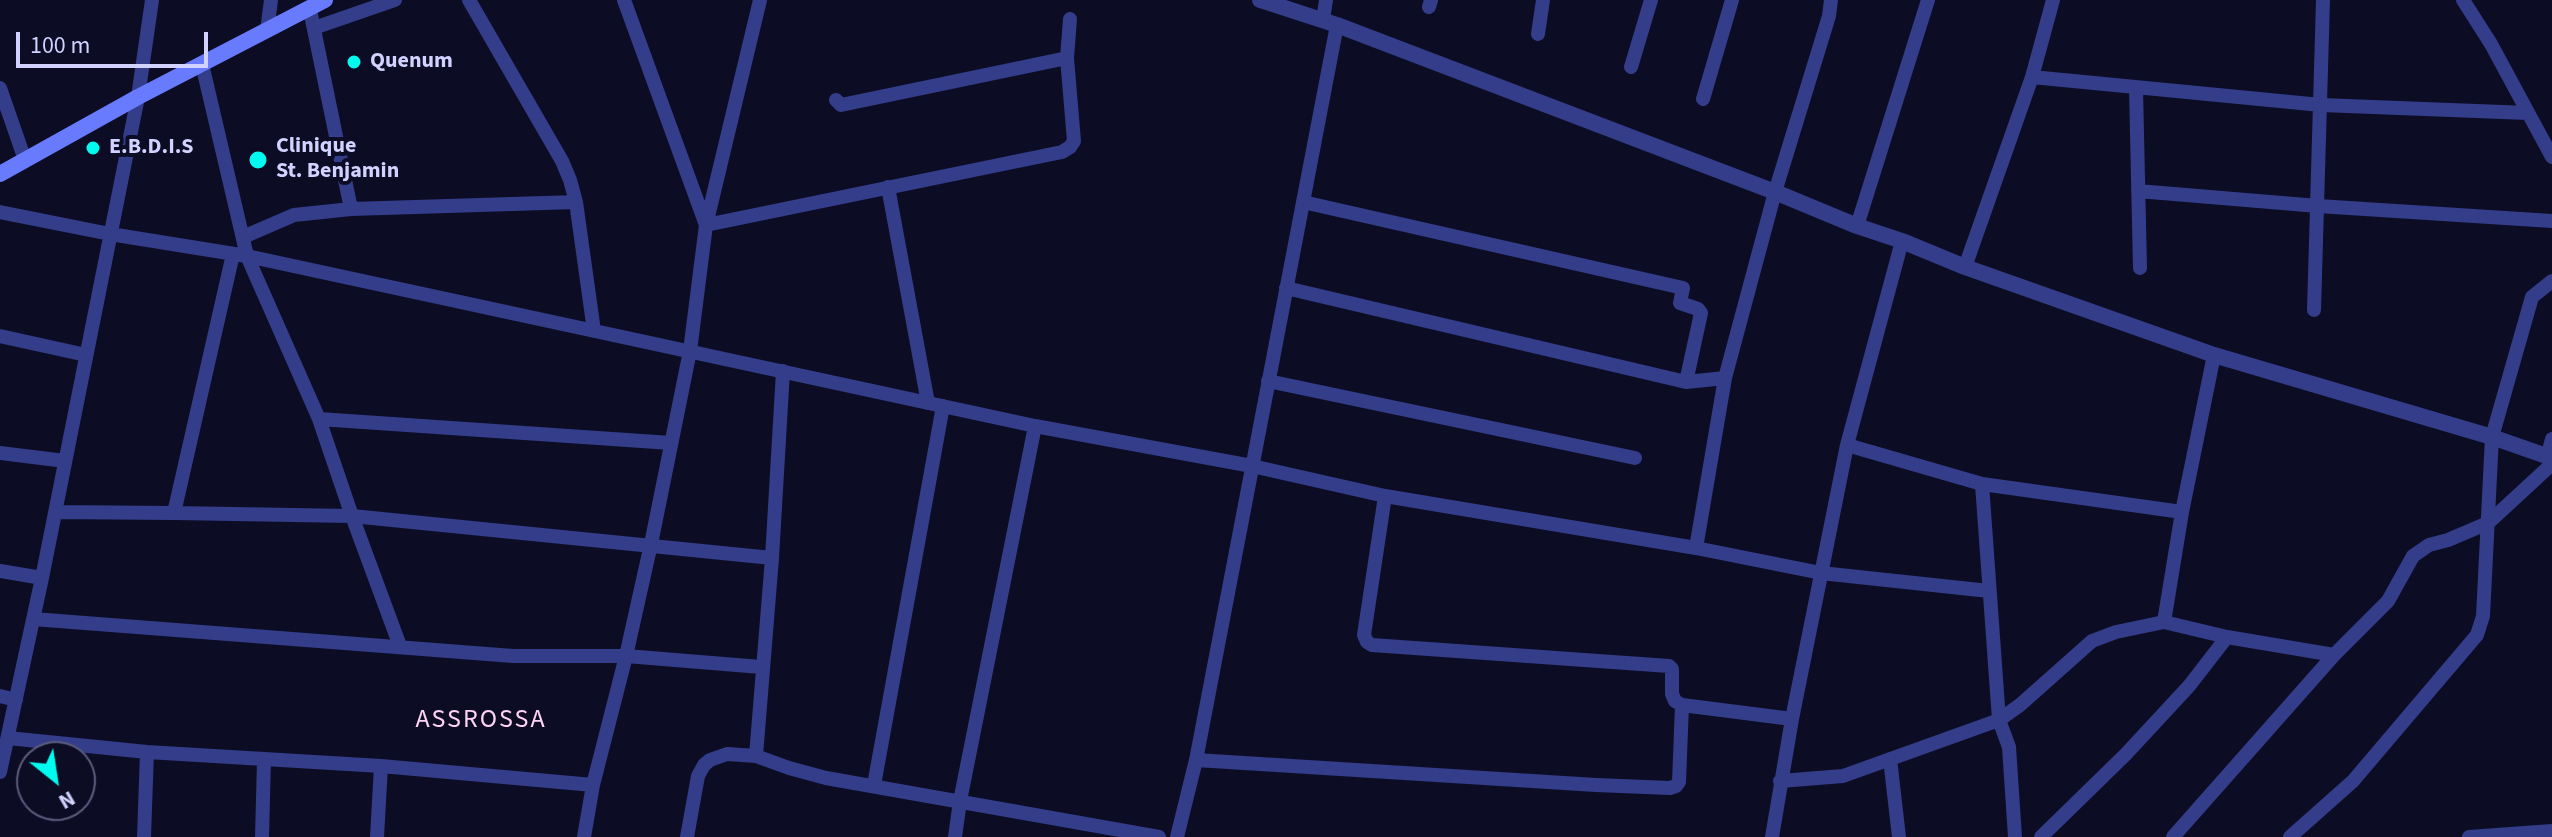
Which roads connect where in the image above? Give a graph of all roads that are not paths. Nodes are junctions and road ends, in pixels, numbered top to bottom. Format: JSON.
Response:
{"nodes":[{"id":1,"x":152,"y":0,"type":"edge"},
{"id":2,"x":271,"y":0,"type":"edge"},
{"id":3,"x":325,"y":0,"type":"edge"},
{"id":4,"x":395,"y":0,"type":"edge"},
{"id":5,"x":469,"y":0,"type":"edge"},
{"id":6,"x":624,"y":0,"type":"edge"},
{"id":7,"x":760,"y":0,"type":"edge"},
{"id":8,"x":1260,"y":0,"type":"edge"},
{"id":9,"x":1326,"y":0,"type":"edge"},
{"id":10,"x":1543,"y":0,"type":"edge"},
{"id":11,"x":1651,"y":0,"type":"edge"},
{"id":12,"x":1732,"y":0,"type":"edge"},
{"id":13,"x":1831,"y":0,"type":"edge"},
{"id":14,"x":1928,"y":0,"type":"edge"},
{"id":15,"x":2053,"y":0,"type":"edge"},
{"id":16,"x":2323,"y":0,"type":"edge"},
{"id":17,"x":2463,"y":0,"type":"edge"},
{"id":18,"x":310,"y":10,"type":"junction"},
{"id":19,"x":1070,"y":19,"type":"dead end"},
{"id":20,"x":1330,"y":23,"type":"junction"},
{"id":21,"x":314,"y":28,"type":"junction"},
{"id":22,"x":267,"y":31,"type":"junction"},
{"id":23,"x":1538,"y":34,"type":"dead end"},
{"id":24,"x":1067,"y":58,"type":"junction"},
{"id":25,"x":202,"y":64,"type":"junction"},
{"id":26,"x":1631,"y":67,"type":"dead end"},
{"id":27,"x":2032,"y":77,"type":"junction"},
{"id":28,"x":0,"y":88,"type":"edge"},
{"id":29,"x":2136,"y":88,"type":"junction"},
{"id":30,"x":138,"y":97,"type":"junction"},
{"id":31,"x":1703,"y":99,"type":"dead end"},
{"id":32,"x":836,"y":100,"type":"dead end"},
{"id":33,"x":2321,"y":105,"type":"junction"},
{"id":34,"x":2528,"y":113,"type":"junction"},
{"id":35,"x":2552,"y":157,"type":"edge"},
{"id":36,"x":25,"y":160,"type":"junction"},
{"id":37,"x":0,"y":174,"type":"edge"},
{"id":38,"x":888,"y":187,"type":"junction"},
{"id":39,"x":2138,"y":191,"type":"junction"},
{"id":40,"x":1775,"y":192,"type":"junction"},
{"id":41,"x":576,"y":202,"type":"junction"},
{"id":42,"x":1303,"y":202,"type":"junction"},
{"id":43,"x":2318,"y":206,"type":"junction"},
{"id":44,"x":351,"y":209,"type":"junction"},
{"id":45,"x":0,"y":212,"type":"edge"},
{"id":46,"x":2552,"y":221,"type":"edge"},
{"id":47,"x":706,"y":225,"type":"junction"},
{"id":48,"x":1857,"y":226,"type":"junction"},
{"id":49,"x":110,"y":234,"type":"junction"},
{"id":50,"x":243,"y":237,"type":"junction"},
{"id":51,"x":1902,"y":241,"type":"junction"},
{"id":52,"x":240,"y":255,"type":"junction"},
{"id":53,"x":1965,"y":267,"type":"junction"},
{"id":54,"x":2140,"y":268,"type":"dead end"},
{"id":55,"x":2552,"y":281,"type":"edge"},
{"id":56,"x":1286,"y":288,"type":"junction"},
{"id":57,"x":2314,"y":310,"type":"dead end"},
{"id":58,"x":594,"y":331,"type":"junction"},
{"id":59,"x":0,"y":336,"type":"edge"},
{"id":60,"x":690,"y":351,"type":"junction"},
{"id":61,"x":86,"y":355,"type":"junction"},
{"id":62,"x":2214,"y":355,"type":"junction"},
{"id":63,"x":783,"y":371,"type":"junction"},
{"id":64,"x":1725,"y":378,"type":"junction"},
{"id":65,"x":1268,"y":381,"type":"junction"},
{"id":66,"x":1686,"y":382,"type":"junction"},
{"id":67,"x":935,"y":404,"type":"junction"},
{"id":68,"x":319,"y":419,"type":"junction"},
{"id":69,"x":1035,"y":426,"type":"junction"},
{"id":70,"x":2492,"y":437,"type":"junction"},
{"id":71,"x":2552,"y":439,"type":"edge"},
{"id":72,"x":671,"y":443,"type":"junction"},
{"id":73,"x":1847,"y":445,"type":"junction"},
{"id":74,"x":0,"y":453,"type":"edge"},
{"id":75,"x":1635,"y":458,"type":"dead end"},
{"id":76,"x":2550,"y":460,"type":"edge"},
{"id":77,"x":65,"y":461,"type":"junction"},
{"id":78,"x":1252,"y":466,"type":"junction"},
{"id":79,"x":1982,"y":484,"type":"junction"},
{"id":80,"x":1385,"y":496,"type":"junction"},
{"id":81,"x":55,"y":512,"type":"junction"},
{"id":82,"x":2182,"y":512,"type":"junction"},
{"id":83,"x":174,"y":513,"type":"junction"},
{"id":84,"x":352,"y":516,"type":"junction"},
{"id":85,"x":2488,"y":523,"type":"junction"},
{"id":86,"x":651,"y":544,"type":"junction"},
{"id":87,"x":1696,"y":548,"type":"junction"},
{"id":88,"x":772,"y":558,"type":"junction"},
{"id":89,"x":0,"y":571,"type":"edge"},
{"id":90,"x":1821,"y":573,"type":"junction"},
{"id":91,"x":42,"y":578,"type":"junction"},
{"id":92,"x":1989,"y":591,"type":"junction"},
{"id":93,"x":33,"y":619,"type":"junction"},
{"id":94,"x":2164,"y":622,"type":"junction"},
{"id":95,"x":2227,"y":637,"type":"junction"},
{"id":96,"x":400,"y":646,"type":"junction"},
{"id":97,"x":2334,"y":655,"type":"junction"},
{"id":98,"x":626,"y":656,"type":"junction"},
{"id":99,"x":761,"y":667,"type":"junction"},
{"id":100,"x":0,"y":696,"type":"edge"},
{"id":101,"x":16,"y":700,"type":"junction"},
{"id":102,"x":1682,"y":705,"type":"junction"},
{"id":103,"x":1792,"y":719,"type":"junction"},
{"id":104,"x":1999,"y":720,"type":"junction"},
{"id":105,"x":8,"y":738,"type":"junction"},
{"id":106,"x":147,"y":752,"type":"junction"},
{"id":107,"x":756,"y":756,"type":"junction"},
{"id":108,"x":1890,"y":759,"type":"junction"},
{"id":109,"x":264,"y":760,"type":"junction"},
{"id":110,"x":1196,"y":760,"type":"junction"},
{"id":111,"x":381,"y":766,"type":"junction"},
{"id":112,"x":0,"y":772,"type":"edge"},
{"id":113,"x":1780,"y":781,"type":"junction"},
{"id":114,"x":593,"y":785,"type":"junction"},
{"id":115,"x":874,"y":785,"type":"junction"},
{"id":116,"x":960,"y":801,"type":"junction"},
{"id":117,"x":2552,"y":831,"type":"edge"},
{"id":118,"x":144,"y":837,"type":"edge"},
{"id":119,"x":262,"y":837,"type":"edge"},
{"id":120,"x":377,"y":837,"type":"edge"},
{"id":121,"x":584,"y":837,"type":"edge"},
{"id":122,"x":687,"y":837,"type":"edge"},
{"id":123,"x":955,"y":837,"type":"edge"},
{"id":124,"x":1159,"y":837,"type":"edge"},
{"id":125,"x":1177,"y":837,"type":"edge"},
{"id":126,"x":1772,"y":837,"type":"edge"},
{"id":127,"x":1899,"y":837,"type":"edge"},
{"id":128,"x":2015,"y":837,"type":"edge"},
{"id":129,"x":2041,"y":837,"type":"edge"},
{"id":130,"x":2173,"y":837,"type":"edge"},
{"id":131,"x":2290,"y":837,"type":"edge"},
{"id":132,"x":2469,"y":837,"type":"edge"}],
"edges":[{"from":1,"to":30,"type":"street"},
{"from":2,"to":22,"type":"street"},
{"from":3,"to":18,"type":"main road"},
{"from":4,"to":21,"type":"street"},
{"from":5,"to":41,"type":"street"},
{"from":6,"to":47,"type":"street"},
{"from":7,"to":47,"type":"street"},
{"from":8,"to":20,"type":"street"},
{"from":9,"to":20,"type":"street"},
{"from":10,"to":23,"type":"street"},
{"from":11,"to":26,"type":"street"},
{"from":12,"to":31,"type":"street"},
{"from":13,"to":40,"type":"street"},
{"from":14,"to":48,"type":"street"},
{"from":15,"to":27,"type":"street"},
{"from":16,"to":33,"type":"street"},
{"from":17,"to":34,"type":"street"},
{"from":18,"to":21,"type":"street"},
{"from":18,"to":22,"type":"main road"},
{"from":19,"to":24,"type":"street"},
{"from":20,"to":40,"type":"street"},
{"from":20,"to":42,"type":"street"},
{"from":21,"to":44,"type":"street"},
{"from":22,"to":25,"type":"main road"},
{"from":24,"to":32,"type":"street"},
{"from":24,"to":38,"type":"street"},
{"from":25,"to":30,"type":"main road"},
{"from":25,"to":50,"type":"street"},
{"from":27,"to":29,"type":"street"},
{"from":27,"to":53,"type":"street"},
{"from":28,"to":36,"type":"street"},
{"from":29,"to":33,"type":"street"},
{"from":29,"to":39,"type":"street"},
{"from":30,"to":36,"type":"main road"},
{"from":30,"to":49,"type":"street"},
{"from":33,"to":34,"type":"street"},
{"from":33,"to":43,"type":"street"},
{"from":34,"to":35,"type":"street"},
{"from":36,"to":37,"type":"main road"},
{"from":38,"to":47,"type":"street"},
{"from":38,"to":67,"type":"street"},
{"from":39,"to":43,"type":"street"},
{"from":39,"to":54,"type":"street"},
{"from":40,"to":48,"type":"street"},
{"from":40,"to":64,"type":"street"},
{"from":41,"to":44,"type":"street"},
{"from":41,"to":58,"type":"street"},
{"from":42,"to":56,"type":"street"},
{"from":42,"to":66,"type":"street"},
{"from":43,"to":46,"type":"street"},
{"from":43,"to":57,"type":"street"},
{"from":44,"to":50,"type":"street"},
{"from":45,"to":49,"type":"street"},
{"from":47,"to":60,"type":"street"},
{"from":48,"to":51,"type":"street"},
{"from":49,"to":52,"type":"street"},
{"from":49,"to":61,"type":"street"},
{"from":50,"to":52,"type":"street"},
{"from":51,"to":53,"type":"street"},
{"from":51,"to":73,"type":"street"},
{"from":52,"to":58,"type":"street"},
{"from":52,"to":68,"type":"street"},
{"from":52,"to":83,"type":"street"},
{"from":53,"to":62,"type":"street"},
{"from":55,"to":70,"type":"street"},
{"from":56,"to":65,"type":"street"},
{"from":56,"to":66,"type":"street"},
{"from":58,"to":60,"type":"street"},
{"from":59,"to":61,"type":"street"},
{"from":60,"to":63,"type":"street"},
{"from":60,"to":72,"type":"street"},
{"from":61,"to":77,"type":"street"},
{"from":62,"to":70,"type":"street"},
{"from":62,"to":82,"type":"street"},
{"from":63,"to":67,"type":"street"},
{"from":63,"to":88,"type":"street"},
{"from":64,"to":66,"type":"street"},
{"from":64,"to":87,"type":"street"},
{"from":65,"to":75,"type":"street"},
{"from":65,"to":78,"type":"street"},
{"from":67,"to":69,"type":"street"},
{"from":67,"to":115,"type":"street"},
{"from":68,"to":72,"type":"street"},
{"from":68,"to":84,"type":"street"},
{"from":69,"to":78,"type":"street"},
{"from":69,"to":116,"type":"street"},
{"from":70,"to":76,"type":"street"},
{"from":70,"to":85,"type":"street"},
{"from":71,"to":76,"type":"street"},
{"from":72,"to":86,"type":"street"},
{"from":73,"to":79,"type":"street"},
{"from":73,"to":90,"type":"street"},
{"from":74,"to":77,"type":"street"},
{"from":76,"to":85,"type":"street"},
{"from":77,"to":81,"type":"street"},
{"from":78,"to":80,"type":"street"},
{"from":78,"to":110,"type":"street"},
{"from":79,"to":82,"type":"street"},
{"from":79,"to":92,"type":"street"},
{"from":80,"to":87,"type":"street"},
{"from":80,"to":102,"type":"street"},
{"from":81,"to":83,"type":"street"},
{"from":81,"to":91,"type":"street"},
{"from":82,"to":94,"type":"street"},
{"from":83,"to":84,"type":"street"},
{"from":84,"to":86,"type":"street"},
{"from":84,"to":96,"type":"street"},
{"from":85,"to":97,"type":"street"},
{"from":85,"to":131,"type":"street"},
{"from":86,"to":88,"type":"street"},
{"from":86,"to":98,"type":"street"},
{"from":87,"to":90,"type":"street"},
{"from":88,"to":99,"type":"street"},
{"from":89,"to":91,"type":"street"},
{"from":90,"to":92,"type":"street"},
{"from":90,"to":103,"type":"street"},
{"from":91,"to":93,"type":"street"},
{"from":92,"to":104,"type":"street"},
{"from":93,"to":96,"type":"street"},
{"from":93,"to":101,"type":"street"},
{"from":94,"to":95,"type":"street"},
{"from":94,"to":104,"type":"street"},
{"from":95,"to":97,"type":"street"},
{"from":95,"to":129,"type":"street"},
{"from":96,"to":98,"type":"street"},
{"from":97,"to":130,"type":"street"},
{"from":98,"to":99,"type":"street"},
{"from":98,"to":114,"type":"street"},
{"from":99,"to":107,"type":"street"},
{"from":100,"to":101,"type":"street"},
{"from":101,"to":105,"type":"street"},
{"from":102,"to":103,"type":"street"},
{"from":102,"to":110,"type":"street"},
{"from":103,"to":113,"type":"street"},
{"from":104,"to":108,"type":"street"},
{"from":104,"to":128,"type":"street"},
{"from":105,"to":106,"type":"street"},
{"from":105,"to":112,"type":"street"},
{"from":106,"to":109,"type":"street"},
{"from":106,"to":118,"type":"street"},
{"from":107,"to":115,"type":"street"},
{"from":107,"to":122,"type":"street"},
{"from":108,"to":113,"type":"street"},
{"from":108,"to":127,"type":"street"},
{"from":109,"to":111,"type":"street"},
{"from":109,"to":119,"type":"street"},
{"from":110,"to":125,"type":"street"},
{"from":111,"to":114,"type":"street"},
{"from":111,"to":120,"type":"street"},
{"from":113,"to":126,"type":"street"},
{"from":114,"to":121,"type":"street"},
{"from":115,"to":116,"type":"street"},
{"from":116,"to":123,"type":"street"},
{"from":116,"to":124,"type":"street"},
{"from":117,"to":132,"type":"street"}]}
